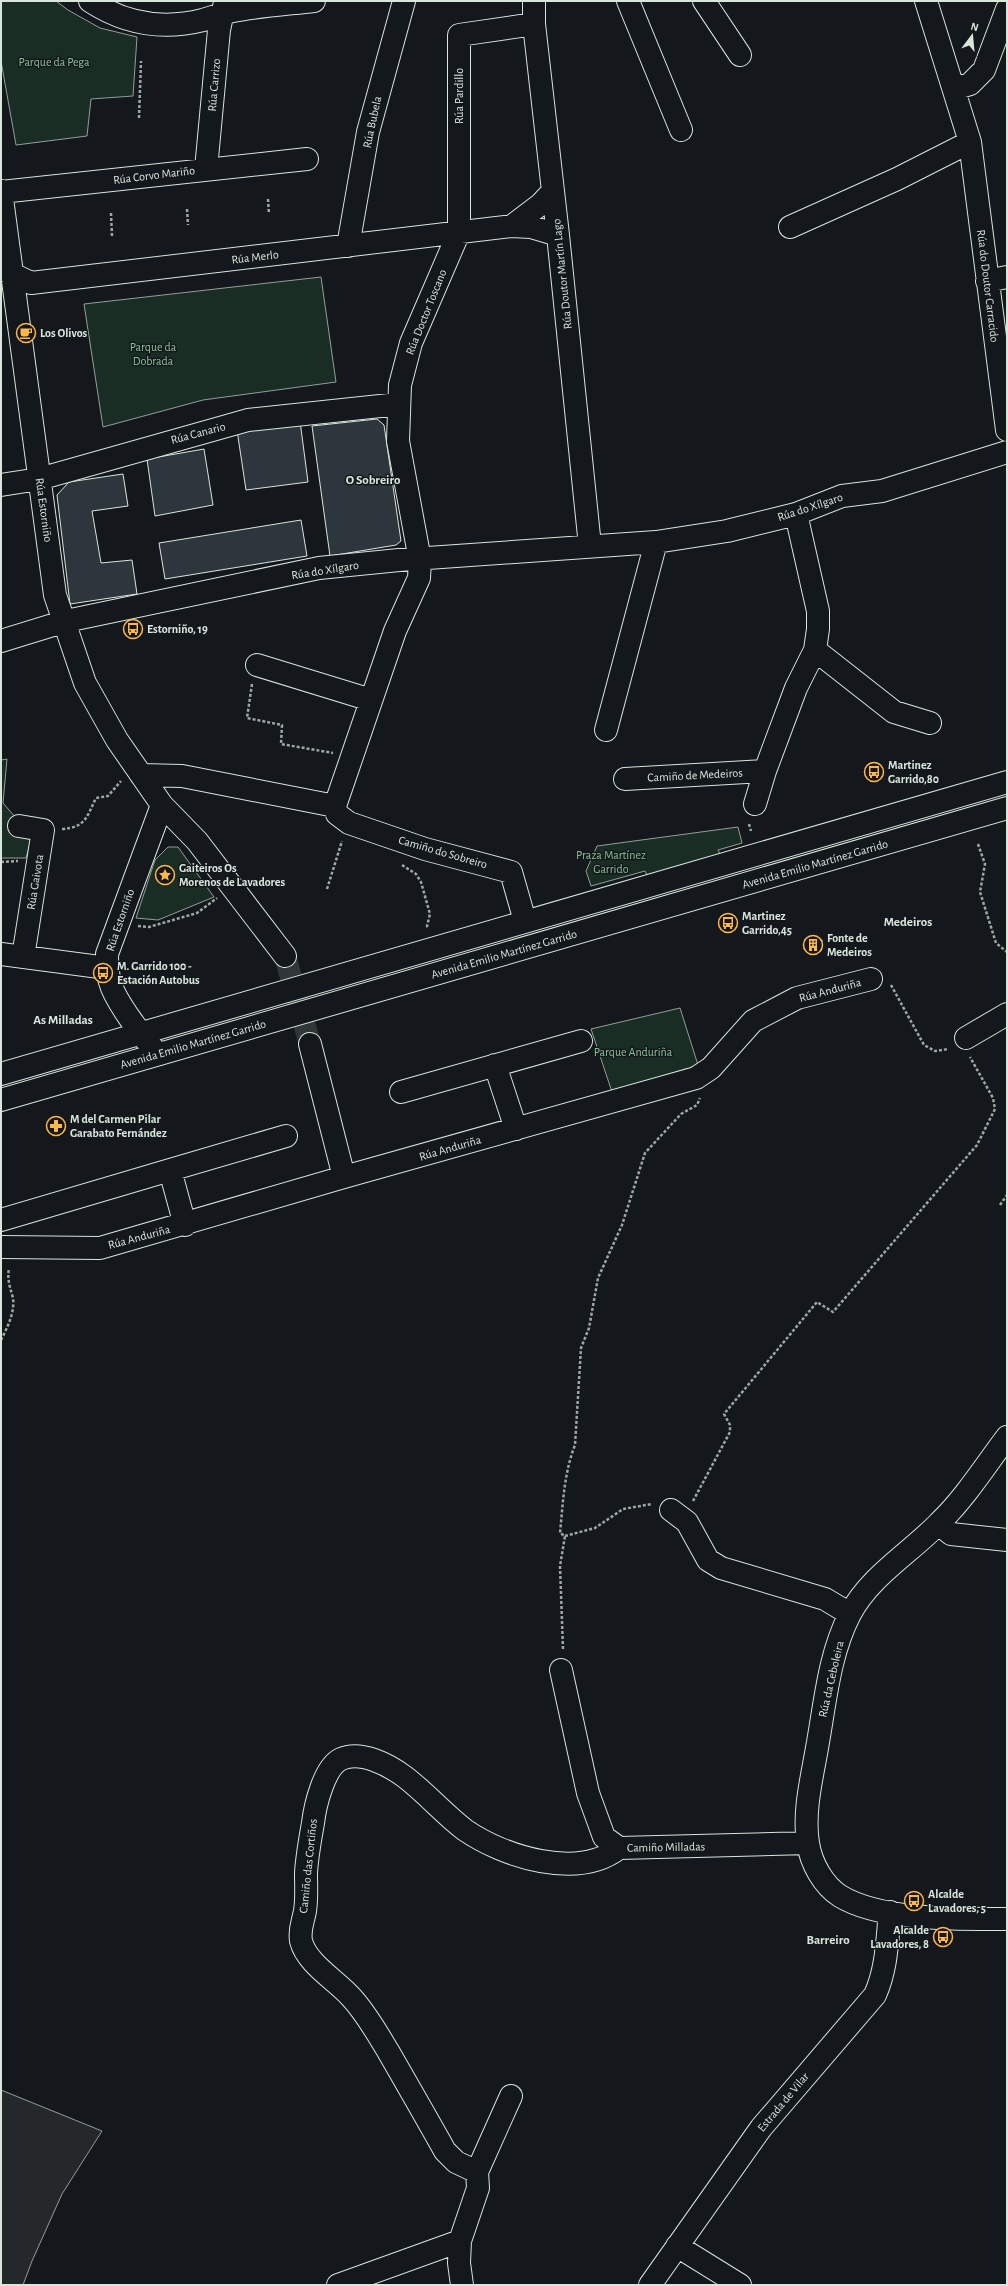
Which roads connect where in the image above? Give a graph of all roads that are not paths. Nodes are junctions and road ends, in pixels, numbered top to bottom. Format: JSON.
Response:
{"nodes":[{"id":1,"x":90,"y":1,"type":"edge"},
{"id":2,"x":314,"y":1,"type":"edge"},
{"id":3,"x":404,"y":1,"type":"edge"},
{"id":4,"x":534,"y":1,"type":"edge"},
{"id":5,"x":628,"y":1,"type":"edge"},
{"id":6,"x":704,"y":1,"type":"edge"},
{"id":7,"x":926,"y":1,"type":"edge"},
{"id":8,"x":223,"y":8,"type":"edge"},
{"id":9,"x":1007,"y":8,"type":"edge"},
{"id":10,"x":534,"y":24,"type":"junction"},
{"id":11,"x":740,"y":55,"type":"dead end"},
{"id":12,"x":954,"y":89,"type":"junction"},
{"id":13,"x":681,"y":130,"type":"dead end"},
{"id":14,"x":970,"y":142,"type":"junction"},
{"id":15,"x":307,"y":159,"type":"dead end"},
{"id":16,"x":206,"y":169,"type":"junction"},
{"id":17,"x":1,"y":191,"type":"edge"},
{"id":18,"x":553,"y":191,"type":"junction"},
{"id":19,"x":512,"y":226,"type":"junction"},
{"id":20,"x":790,"y":227,"type":"dead end"},
{"id":21,"x":459,"y":232,"type":"junction"},
{"id":22,"x":558,"y":235,"type":"junction"},
{"id":23,"x":348,"y":246,"type":"junction"},
{"id":24,"x":5,"y":247,"type":"edge"},
{"id":25,"x":7,"y":272,"type":"edge"},
{"id":26,"x":997,"y":279,"type":"edge"},
{"id":27,"x":399,"y":404,"type":"junction"},
{"id":28,"x":1007,"y":430,"type":"edge"},
{"id":29,"x":1007,"y":452,"type":"edge"},
{"id":30,"x":40,"y":479,"type":"junction"},
{"id":31,"x":1,"y":485,"type":"edge"},
{"id":32,"x":796,"y":514,"type":"junction"},
{"id":33,"x":656,"y":542,"type":"junction"},
{"id":34,"x":590,"y":546,"type":"junction"},
{"id":35,"x":420,"y":560,"type":"junction"},
{"id":36,"x":66,"y":622,"type":"junction"},
{"id":37,"x":1,"y":641,"type":"edge"},
{"id":38,"x":815,"y":650,"type":"junction"},
{"id":39,"x":255,"y":671,"type":"road end"},
{"id":40,"x":371,"y":700,"type":"junction"},
{"id":41,"x":930,"y":723,"type":"dead end"},
{"id":42,"x":606,"y":730,"type":"dead end"},
{"id":43,"x":765,"y":771,"type":"junction"},
{"id":44,"x":139,"y":772,"type":"junction"},
{"id":45,"x":625,"y":779,"type":"dead end"},
{"id":46,"x":1007,"y":782,"type":"edge"},
{"id":47,"x":755,"y":804,"type":"dead end"},
{"id":48,"x":162,"y":805,"type":"junction"},
{"id":49,"x":335,"y":806,"type":"junction"},
{"id":50,"x":1007,"y":808,"type":"edge"},
{"id":51,"x":19,"y":826,"type":"dead end"},
{"id":52,"x":525,"y":922,"type":"junction"},
{"id":53,"x":1,"y":954,"type":"edge"},
{"id":54,"x":285,"y":956,"type":"tunnel mouth"},
{"id":55,"x":23,"y":957,"type":"junction"},
{"id":56,"x":107,"y":968,"type":"junction"},
{"id":57,"x":881,"y":982,"type":"road end"},
{"id":58,"x":1007,"y":1014,"type":"edge"},
{"id":59,"x":141,"y":1032,"type":"junction"},
{"id":60,"x":963,"y":1039,"type":"road end"},
{"id":61,"x":581,"y":1042,"type":"dead end"},
{"id":62,"x":310,"y":1044,"type":"tunnel mouth"},
{"id":63,"x":158,"y":1054,"type":"junction"},
{"id":64,"x":495,"y":1065,"type":"junction"},
{"id":65,"x":1,"y":1074,"type":"edge"},
{"id":66,"x":401,"y":1092,"type":"dead end"},
{"id":67,"x":1,"y":1100,"type":"edge"},
{"id":68,"x":516,"y":1129,"type":"junction"},
{"id":69,"x":286,"y":1136,"type":"dead end"},
{"id":70,"x":170,"y":1170,"type":"junction"},
{"id":71,"x":344,"y":1177,"type":"junction"},
{"id":72,"x":1,"y":1220,"type":"edge"},
{"id":73,"x":185,"y":1225,"type":"junction"},
{"id":74,"x":7,"y":1247,"type":"edge"},
{"id":75,"x":1007,"y":1437,"type":"edge"},
{"id":76,"x":679,"y":1516,"type":"road end"},
{"id":77,"x":939,"y":1524,"type":"junction"},
{"id":78,"x":1007,"y":1540,"type":"edge"},
{"id":79,"x":850,"y":1614,"type":"junction"},
{"id":80,"x":561,"y":1670,"type":"road end"},
{"id":81,"x":808,"y":1843,"type":"junction"},
{"id":82,"x":619,"y":1848,"type":"junction"},
{"id":83,"x":890,"y":1912,"type":"junction"},
{"id":84,"x":1007,"y":1919,"type":"edge"},
{"id":85,"x":511,"y":2096,"type":"dead end"},
{"id":86,"x":477,"y":2172,"type":"junction"},
{"id":87,"x":460,"y":2241,"type":"junction"},
{"id":88,"x":677,"y":2246,"type":"junction"},
{"id":89,"x":338,"y":2285,"type":"edge"},
{"id":90,"x":462,"y":2285,"type":"edge"},
{"id":91,"x":650,"y":2285,"type":"edge"},
{"id":92,"x":740,"y":2285,"type":"edge"}],
"edges":[{"from":1,"to":8,"type":"street"},
{"from":2,"to":8,"type":"street"},
{"from":3,"to":23,"type":"street","name":"Rúa Bubela"},
{"from":4,"to":10,"type":"street","name":"Rúa Doutor Martín Lago"},
{"from":5,"to":13,"type":"street"},
{"from":6,"to":11,"type":"street"},
{"from":7,"to":12,"type":"street","name":"Rúa do Doutor Carracido"},
{"from":8,"to":16,"type":"street","name":"Rúa Carrizo"},
{"from":9,"to":12,"type":"street"},
{"from":10,"to":18,"type":"street","name":"Rúa Doutor Martín Lago"},
{"from":10,"to":21,"type":"street","name":"Rúa Pardillo"},
{"from":12,"to":14,"type":"street","name":"Rúa do Doutor Carracido"},
{"from":14,"to":20,"type":"street"},
{"from":14,"to":26,"type":"street","name":"Rúa do Doutor Carracido"},
{"from":15,"to":16,"type":"street","name":"Rúa Corvo Mariño"},
{"from":16,"to":17,"type":"street","name":"Rúa Corvo Mariño"},
{"from":17,"to":24,"type":"street","name":"Rúa Estorniño"},
{"from":18,"to":19,"type":"street"},
{"from":18,"to":22,"type":"street","name":"Rúa Doutor Martín Lago"},
{"from":19,"to":21,"type":"street","name":"Rúa Merlo"},
{"from":19,"to":22,"type":"street","name":"Rúa Merlo"},
{"from":21,"to":23,"type":"street","name":"Rúa Merlo"},
{"from":21,"to":27,"type":"street","name":"Rúa Doctor Toscano"},
{"from":22,"to":34,"type":"street","name":"Rúa Doutor Martín Lago"},
{"from":23,"to":25,"type":"street","name":"Rúa Merlo"},
{"from":24,"to":25,"type":"street","name":"Rúa Estorniño"},
{"from":25,"to":30,"type":"street","name":"Rúa Estorniño"},
{"from":26,"to":28,"type":"street","name":"Rúa do Doutor Carracido"},
{"from":27,"to":30,"type":"street","name":"Rúa Canario"},
{"from":27,"to":35,"type":"street","name":"Rúa Doctor Toscano"},
{"from":29,"to":32,"type":"street","name":"Rúa do Xílgaro"},
{"from":30,"to":31,"type":"street","name":"Rúa Canario"},
{"from":30,"to":36,"type":"street","name":"Rúa Estorniño"},
{"from":32,"to":33,"type":"street","name":"Rúa do Xílgaro"},
{"from":32,"to":38,"type":"street"},
{"from":33,"to":34,"type":"street","name":"Rúa do Xílgaro"},
{"from":33,"to":42,"type":"street"},
{"from":34,"to":35,"type":"street","name":"Rúa do Xílgaro"},
{"from":35,"to":36,"type":"street","name":"Rúa do Xílgaro"},
{"from":35,"to":40,"type":"street"},
{"from":36,"to":37,"type":"street","name":"Rúa do Xílgaro"},
{"from":36,"to":44,"type":"street","name":"Rúa Estorniño"},
{"from":38,"to":41,"type":"street"},
{"from":38,"to":43,"type":"street"},
{"from":39,"to":40,"type":"street"},
{"from":40,"to":49,"type":"street"},
{"from":43,"to":45,"type":"street","name":"Camiño de Medeiros"},
{"from":43,"to":47,"type":"street"},
{"from":44,"to":48,"type":"street","name":"Rúa Estorniño"},
{"from":44,"to":49,"type":"street"},
{"from":46,"to":52,"type":"street","name":"Avenida Emilio Martínez Garrido"},
{"from":48,"to":54,"type":"street","name":"Rúa Estorniño"},
{"from":48,"to":56,"type":"street","name":"Rúa Estorniño"},
{"from":49,"to":52,"type":"street","name":"Camiño do Sobreiro"},
{"from":50,"to":63,"type":"street","name":"Avenida Emilio Martínez Garrido"},
{"from":51,"to":55,"type":"street","name":"Rúa Gaivota"},
{"from":52,"to":59,"type":"street","name":"Avenida Emilio Martínez Garrido"},
{"from":53,"to":55,"type":"street"},
{"from":55,"to":56,"type":"street"},
{"from":56,"to":59,"type":"street","name":"Rúa Estorniño"},
{"from":57,"to":68,"type":"street","name":"Rúa Anduriña"},
{"from":58,"to":60,"type":"street"},
{"from":59,"to":63,"type":"street","name":"Rúa Estorniño"},
{"from":59,"to":65,"type":"street","name":"Avenida Emilio Martínez Garrido"},
{"from":61,"to":64,"type":"street"},
{"from":62,"to":71,"type":"street"},
{"from":63,"to":67,"type":"street","name":"Avenida Emilio Martínez Garrido"},
{"from":64,"to":66,"type":"street"},
{"from":64,"to":68,"type":"street"},
{"from":68,"to":71,"type":"street","name":"Rúa Anduriña"},
{"from":69,"to":70,"type":"street"},
{"from":70,"to":72,"type":"street"},
{"from":70,"to":73,"type":"street"},
{"from":71,"to":73,"type":"street","name":"Rúa Anduriña"},
{"from":73,"to":74,"type":"street","name":"Rúa Anduriña"},
{"from":75,"to":77,"type":"street","name":"Rúa da Ceboleira"},
{"from":76,"to":79,"type":"street"},
{"from":77,"to":78,"type":"street"},
{"from":77,"to":79,"type":"street","name":"Rúa da Ceboleira"},
{"from":79,"to":81,"type":"street","name":"Rúa da Ceboleira"},
{"from":80,"to":82,"type":"street","name":"Camiño Milladas"},
{"from":81,"to":82,"type":"street","name":"Camiño Milladas"},
{"from":81,"to":83,"type":"street","name":"Rúa da Ceboleira"},
{"from":82,"to":86,"type":"street","name":"Camiño das Cortiños"},
{"from":83,"to":84,"type":"street","name":"Rúa da Ceboleira"},
{"from":83,"to":88,"type":"street","name":"Estrada de Vilar"},
{"from":85,"to":86,"type":"street"},
{"from":86,"to":87,"type":"street"},
{"from":87,"to":89,"type":"street"},
{"from":87,"to":90,"type":"street"},
{"from":88,"to":91,"type":"street","name":"Estrada de Vilar"},
{"from":88,"to":92,"type":"street"}]}
